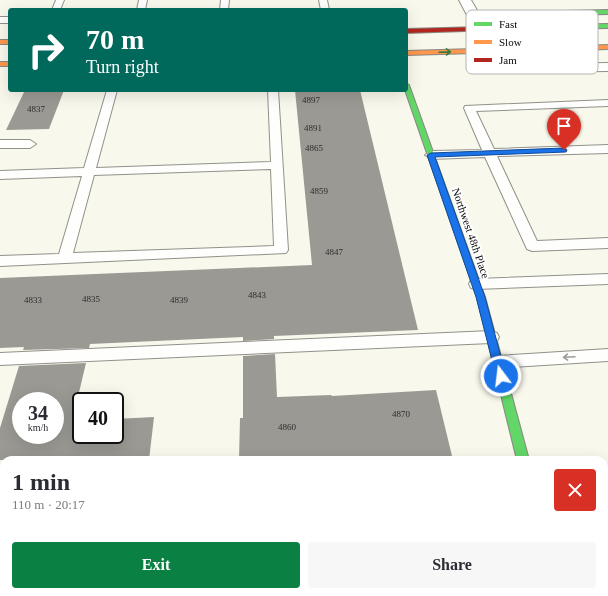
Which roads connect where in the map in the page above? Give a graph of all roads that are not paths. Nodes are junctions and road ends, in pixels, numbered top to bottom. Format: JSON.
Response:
{"nodes":[{"id":1,"x":465,"y":0,"type":"edge"},
{"id":2,"x":471,"y":10,"type":"edge"},
{"id":3,"x":598,"y":12,"type":"edge"},
{"id":4,"x":608,"y":12,"type":"edge"},
{"id":5,"x":598,"y":26,"type":"edge"},
{"id":6,"x":608,"y":26,"type":"edge"},
{"id":7,"x":466,"y":30,"type":"edge"},
{"id":8,"x":408,"y":32,"type":"edge"},
{"id":9,"x":598,"y":47,"type":"edge"},
{"id":10,"x":608,"y":47,"type":"edge"},
{"id":11,"x":466,"y":52,"type":"edge"},
{"id":12,"x":408,"y":53,"type":"edge"},
{"id":13,"x":598,"y":67,"type":"edge"},
{"id":14,"x":608,"y":67,"type":"edge"},
{"id":15,"x":111,"y":92,"type":"edge"},
{"id":16,"x":273,"y":92,"type":"edge"},
{"id":17,"x":408,"y":92,"type":"edge"},
{"id":18,"x":608,"y":103,"type":"edge"},
{"id":19,"x":0,"y":144,"type":"edge"},
{"id":20,"x":30,"y":144,"type":"dead end"},
{"id":21,"x":608,"y":149,"type":"edge"},
{"id":22,"x":490,"y":153,"type":"junction"},
{"id":23,"x":431,"y":155,"type":"junction"},
{"id":24,"x":276,"y":166,"type":"junction"},
{"id":25,"x":89,"y":172,"type":"junction"},
{"id":26,"x":0,"y":175,"type":"edge"},
{"id":27,"x":608,"y":243,"type":"edge"},
{"id":28,"x":65,"y":258,"type":"junction"},
{"id":29,"x":0,"y":261,"type":"edge"},
{"id":30,"x":608,"y":279,"type":"edge"},
{"id":31,"x":476,"y":284,"type":"junction"},
{"id":32,"x":491,"y":337,"type":"junction"},
{"id":33,"x":608,"y":355,"type":"edge"},
{"id":34,"x":0,"y":359,"type":"edge"},
{"id":35,"x":498,"y":362,"type":"junction"},
{"id":36,"x":522,"y":456,"type":"edge"}],
"edges":[{"from":1,"to":2,"type":"street"},
{"from":3,"to":4,"type":"street"},
{"from":5,"to":6,"type":"street"},
{"from":7,"to":8,"type":"street"},
{"from":9,"to":10,"type":"street"},
{"from":12,"to":11,"type":"street","one_way":true},
{"from":13,"to":14,"type":"street"},
{"from":15,"to":25,"type":"lane"},
{"from":16,"to":24,"type":"lane"},
{"from":17,"to":23,"type":"street","name":"Northwest 48th Place"},
{"from":18,"to":22,"type":"lane"},
{"from":19,"to":20,"type":"lane"},
{"from":21,"to":22,"type":"lane"},
{"from":22,"to":23,"type":"lane"},
{"from":22,"to":27,"type":"lane"},
{"from":23,"to":31,"type":"street","name":"Northwest 48th Place"},
{"from":24,"to":25,"type":"lane"},
{"from":24,"to":28,"type":"lane"},
{"from":25,"to":26,"type":"lane"},
{"from":25,"to":28,"type":"lane"},
{"from":28,"to":29,"type":"lane"},
{"from":30,"to":31,"type":"lane"},
{"from":31,"to":32,"type":"street","name":"Northwest 48th Place"},
{"from":32,"to":34,"type":"lane"},
{"from":32,"to":35,"type":"street","name":"Northwest 48th Place"},
{"from":33,"to":35,"type":"lane","one_way":true},
{"from":35,"to":36,"type":"street","name":"Northwest 48th Place"}]}
